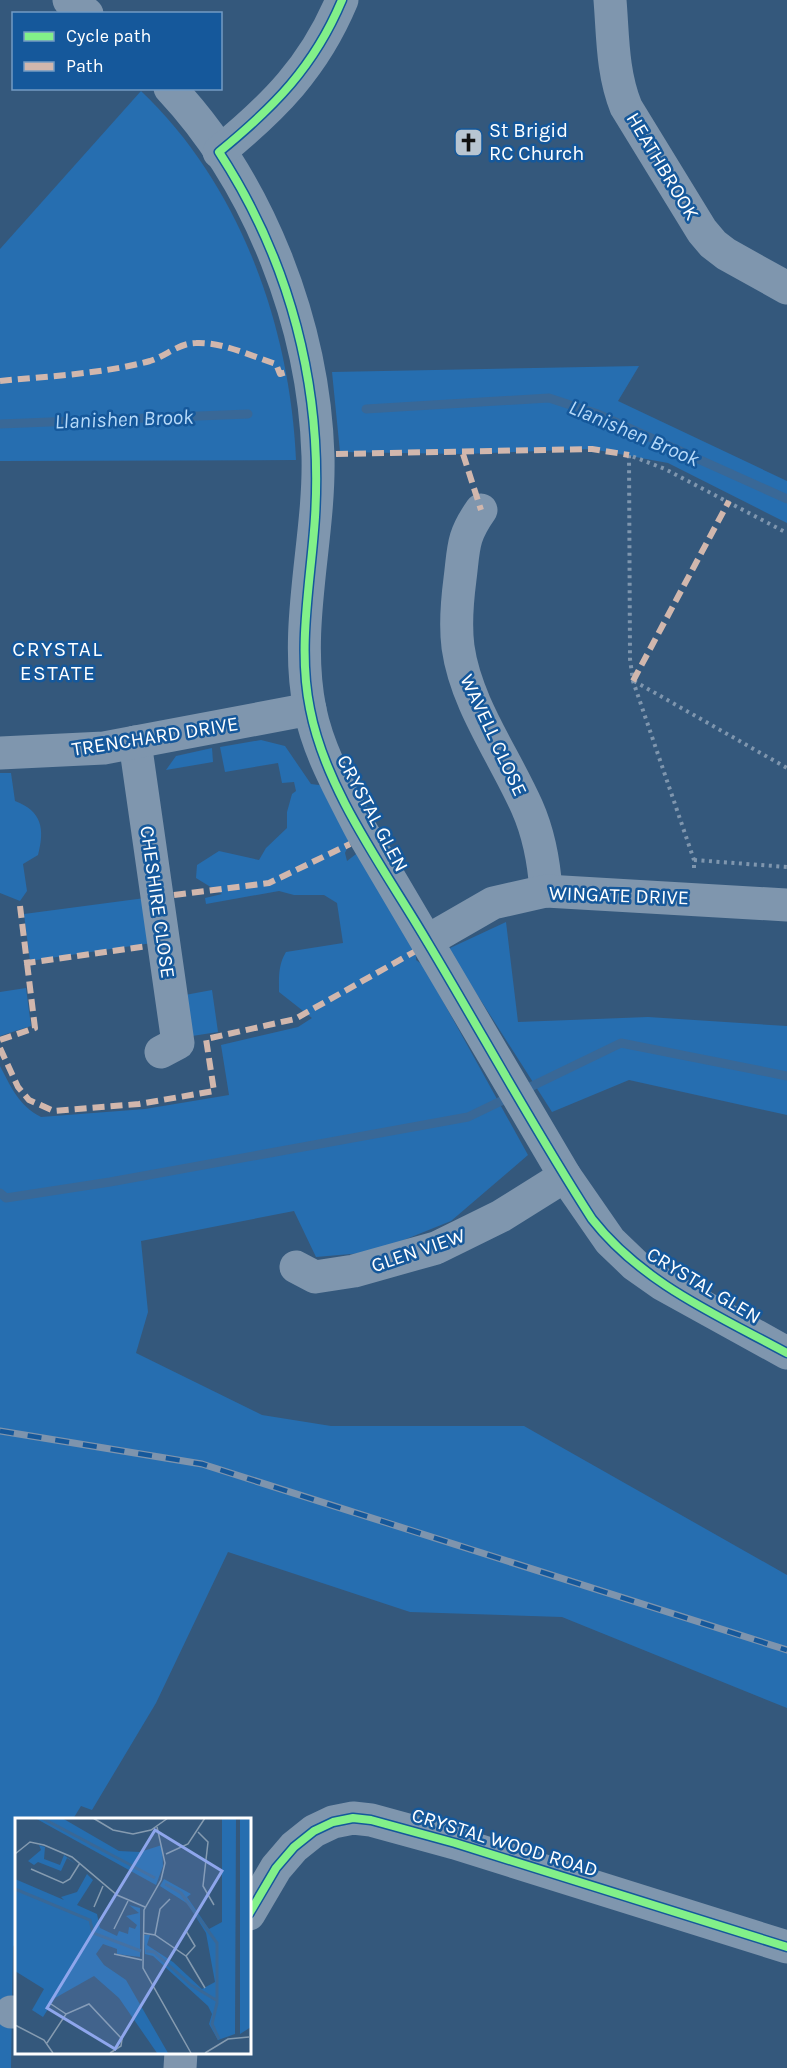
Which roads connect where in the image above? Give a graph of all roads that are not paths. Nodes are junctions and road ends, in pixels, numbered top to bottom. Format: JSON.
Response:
{"nodes":[{"id":1,"x":69,"y":0,"type":"edge"},
{"id":2,"x":342,"y":0,"type":"edge"},
{"id":3,"x":610,"y":0,"type":"edge"},
{"id":4,"x":84,"y":12,"type":"edge"},
{"id":5,"x":172,"y":90,"type":"edge"},
{"id":6,"x":219,"y":152,"type":"junction"},
{"id":7,"x":787,"y":288,"type":"edge"},
{"id":8,"x":481,"y":510,"type":"dead end"},
{"id":9,"x":310,"y":708,"type":"junction"},
{"id":10,"x":135,"y":742,"type":"junction"},
{"id":11,"x":0,"y":753,"type":"edge"},
{"id":12,"x":546,"y":891,"type":"junction"},
{"id":13,"x":787,"y":905,"type":"edge"},
{"id":14,"x":427,"y":941,"type":"junction"},
{"id":15,"x":161,"y":1052,"type":"dead end"},
{"id":16,"x":565,"y":1176,"type":"junction"},
{"id":17,"x":296,"y":1267,"type":"dead end"},
{"id":18,"x":787,"y":1353,"type":"edge"},
{"id":19,"x":250,"y":1912,"type":"edge"},
{"id":20,"x":787,"y":1947,"type":"edge"},
{"id":21,"x":181,"y":2053,"type":"edge"},
{"id":22,"x":180,"y":2068,"type":"edge"}],
"edges":[{"from":1,"to":4,"type":"street"},
{"from":2,"to":6,"type":"street"},
{"from":3,"to":7,"type":"street","name":"HEATHBROOK"},
{"from":5,"to":6,"type":"street","name":"CRYSTAL GLEN"},
{"from":6,"to":9,"type":"street","name":"CRYSTAL GLEN"},
{"from":8,"to":12,"type":"street","name":"WAVELL CLOSE"},
{"from":9,"to":10,"type":"street","name":"TRENCHARD DRIVE"},
{"from":9,"to":14,"type":"street","name":"CRYSTAL GLEN"},
{"from":10,"to":11,"type":"street","name":"TRENCHARD DRIVE"},
{"from":10,"to":15,"type":"street","name":"CHESHIRE CLOSE"},
{"from":12,"to":13,"type":"street","name":"WINGATE DRIVE"},
{"from":12,"to":14,"type":"street","name":"WINGATE DRIVE"},
{"from":14,"to":16,"type":"street","name":"CRYSTAL GLEN"},
{"from":16,"to":17,"type":"street","name":"GLEN VIEW"},
{"from":16,"to":18,"type":"street","name":"CRYSTAL GLEN"},
{"from":19,"to":20,"type":"street","name":"CRYSTAL WOOD ROAD"},
{"from":21,"to":22,"type":"street"}]}
